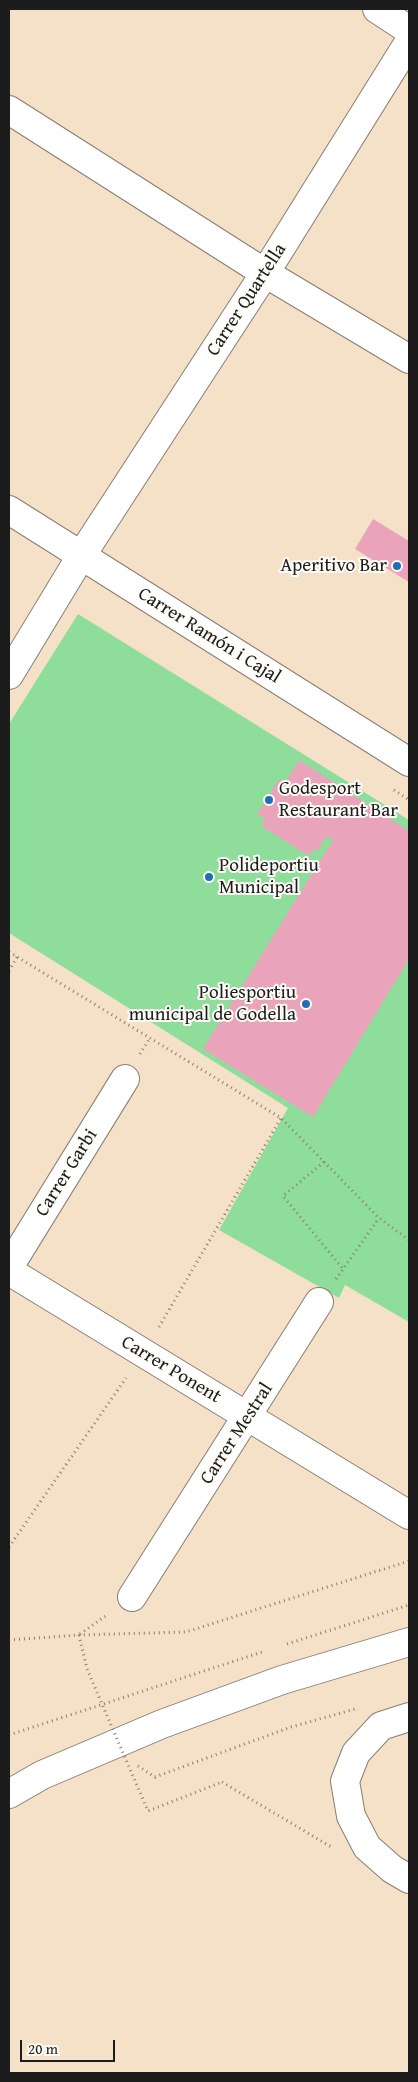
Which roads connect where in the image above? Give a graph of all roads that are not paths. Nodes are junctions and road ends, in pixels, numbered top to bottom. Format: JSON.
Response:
{"nodes":[{"id":1,"x":377,"y":9,"type":"edge"},
{"id":2,"x":409,"y":30,"type":"edge"},
{"id":3,"x":409,"y":42,"type":"edge"},
{"id":4,"x":9,"y":110,"type":"edge"},
{"id":5,"x":265,"y":273,"type":"junction"},
{"id":6,"x":409,"y":359,"type":"edge"},
{"id":7,"x":9,"y":510,"type":"edge"},
{"id":8,"x":81,"y":556,"type":"junction"},
{"id":9,"x":9,"y":675,"type":"edge"},
{"id":10,"x":409,"y":762,"type":"edge"},
{"id":11,"x":125,"y":1079,"type":"dead end"},
{"id":12,"x":9,"y":1267,"type":"edge"},
{"id":13,"x":9,"y":1271,"type":"edge"},
{"id":14,"x":320,"y":1302,"type":"road end"},
{"id":15,"x":248,"y":1417,"type":"junction"},
{"id":16,"x":409,"y":1516,"type":"edge"},
{"id":17,"x":132,"y":1597,"type":"road end"},
{"id":18,"x":409,"y":1642,"type":"edge"},
{"id":19,"x":409,"y":1717,"type":"edge"},
{"id":20,"x":9,"y":1794,"type":"edge"},
{"id":21,"x":409,"y":1879,"type":"edge"}],
"edges":[{"from":1,"to":2,"type":"street"},
{"from":3,"to":5,"type":"street","name":"Carrer Quartella"},
{"from":4,"to":5,"type":"street"},
{"from":5,"to":6,"type":"street"},
{"from":5,"to":8,"type":"street","name":"Carrer Quartella"},
{"from":7,"to":8,"type":"street","name":"Carrer Ramón i Cajal"},
{"from":8,"to":9,"type":"street","name":"Carrer Quartella"},
{"from":8,"to":10,"type":"street","name":"Carrer Ramón i Cajal"},
{"from":11,"to":12,"type":"street","name":"Carrer Garbi"},
{"from":13,"to":15,"type":"street","name":"Carrer Ponent"},
{"from":14,"to":15,"type":"street","name":"Carrer Mestral"},
{"from":15,"to":16,"type":"street","name":"Carrer Ponent"},
{"from":15,"to":17,"type":"street","name":"Carrer Mestral"},
{"from":18,"to":20,"type":"street"},
{"from":19,"to":21,"type":"street"}]}
